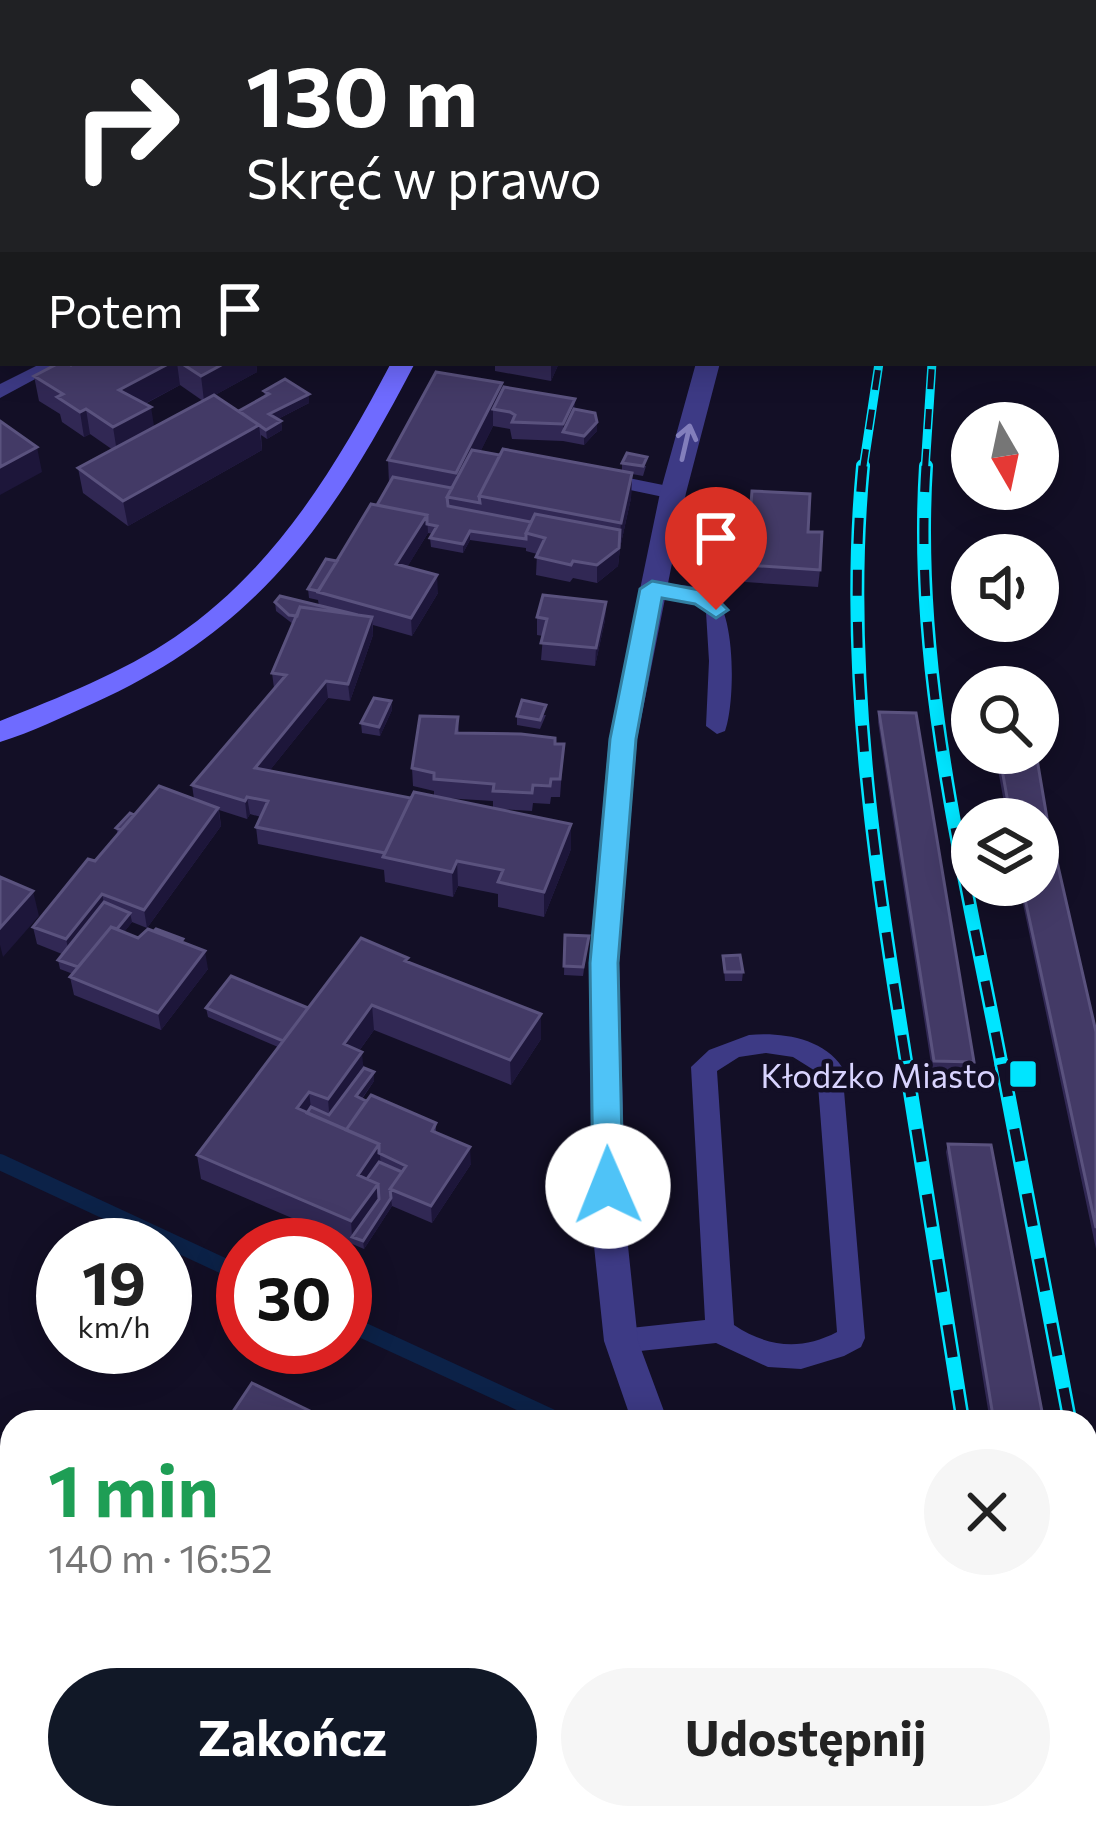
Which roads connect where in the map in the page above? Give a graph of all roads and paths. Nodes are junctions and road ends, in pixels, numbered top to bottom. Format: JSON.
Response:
{"nodes":[{"id":1,"x":50,"y":366,"type":"edge"},
{"id":2,"x":401,"y":366,"type":"edge"},
{"id":3,"x":707,"y":366,"type":"edge"},
{"id":4,"x":0,"y":392,"type":"edge"},
{"id":5,"x":572,"y":473,"type":"edge"},
{"id":6,"x":673,"y":493,"type":"junction"},
{"id":7,"x":652,"y":589,"type":"junction"},
{"id":8,"x":717,"y":726,"type":"dead end"},
{"id":9,"x":0,"y":732,"type":"edge"},
{"id":10,"x":720,"y":1330,"type":"junction"},
{"id":11,"x":621,"y":1341,"type":"junction"},
{"id":12,"x":646,"y":1410,"type":"edge"}],
"edges":[{"from":1,"to":4,"type":"lane"},
{"from":2,"to":9,"type":"main road"},
{"from":6,"to":3,"type":"street","one_way":true},
{"from":5,"to":6,"type":"lane"},
{"from":6,"to":7,"type":"street"},
{"from":7,"to":8,"type":"lane"},
{"from":7,"to":11,"type":"street"},
{"from":10,"to":10,"type":"lane"},
{"from":10,"to":11,"type":"lane"},
{"from":11,"to":12,"type":"street"}]}
